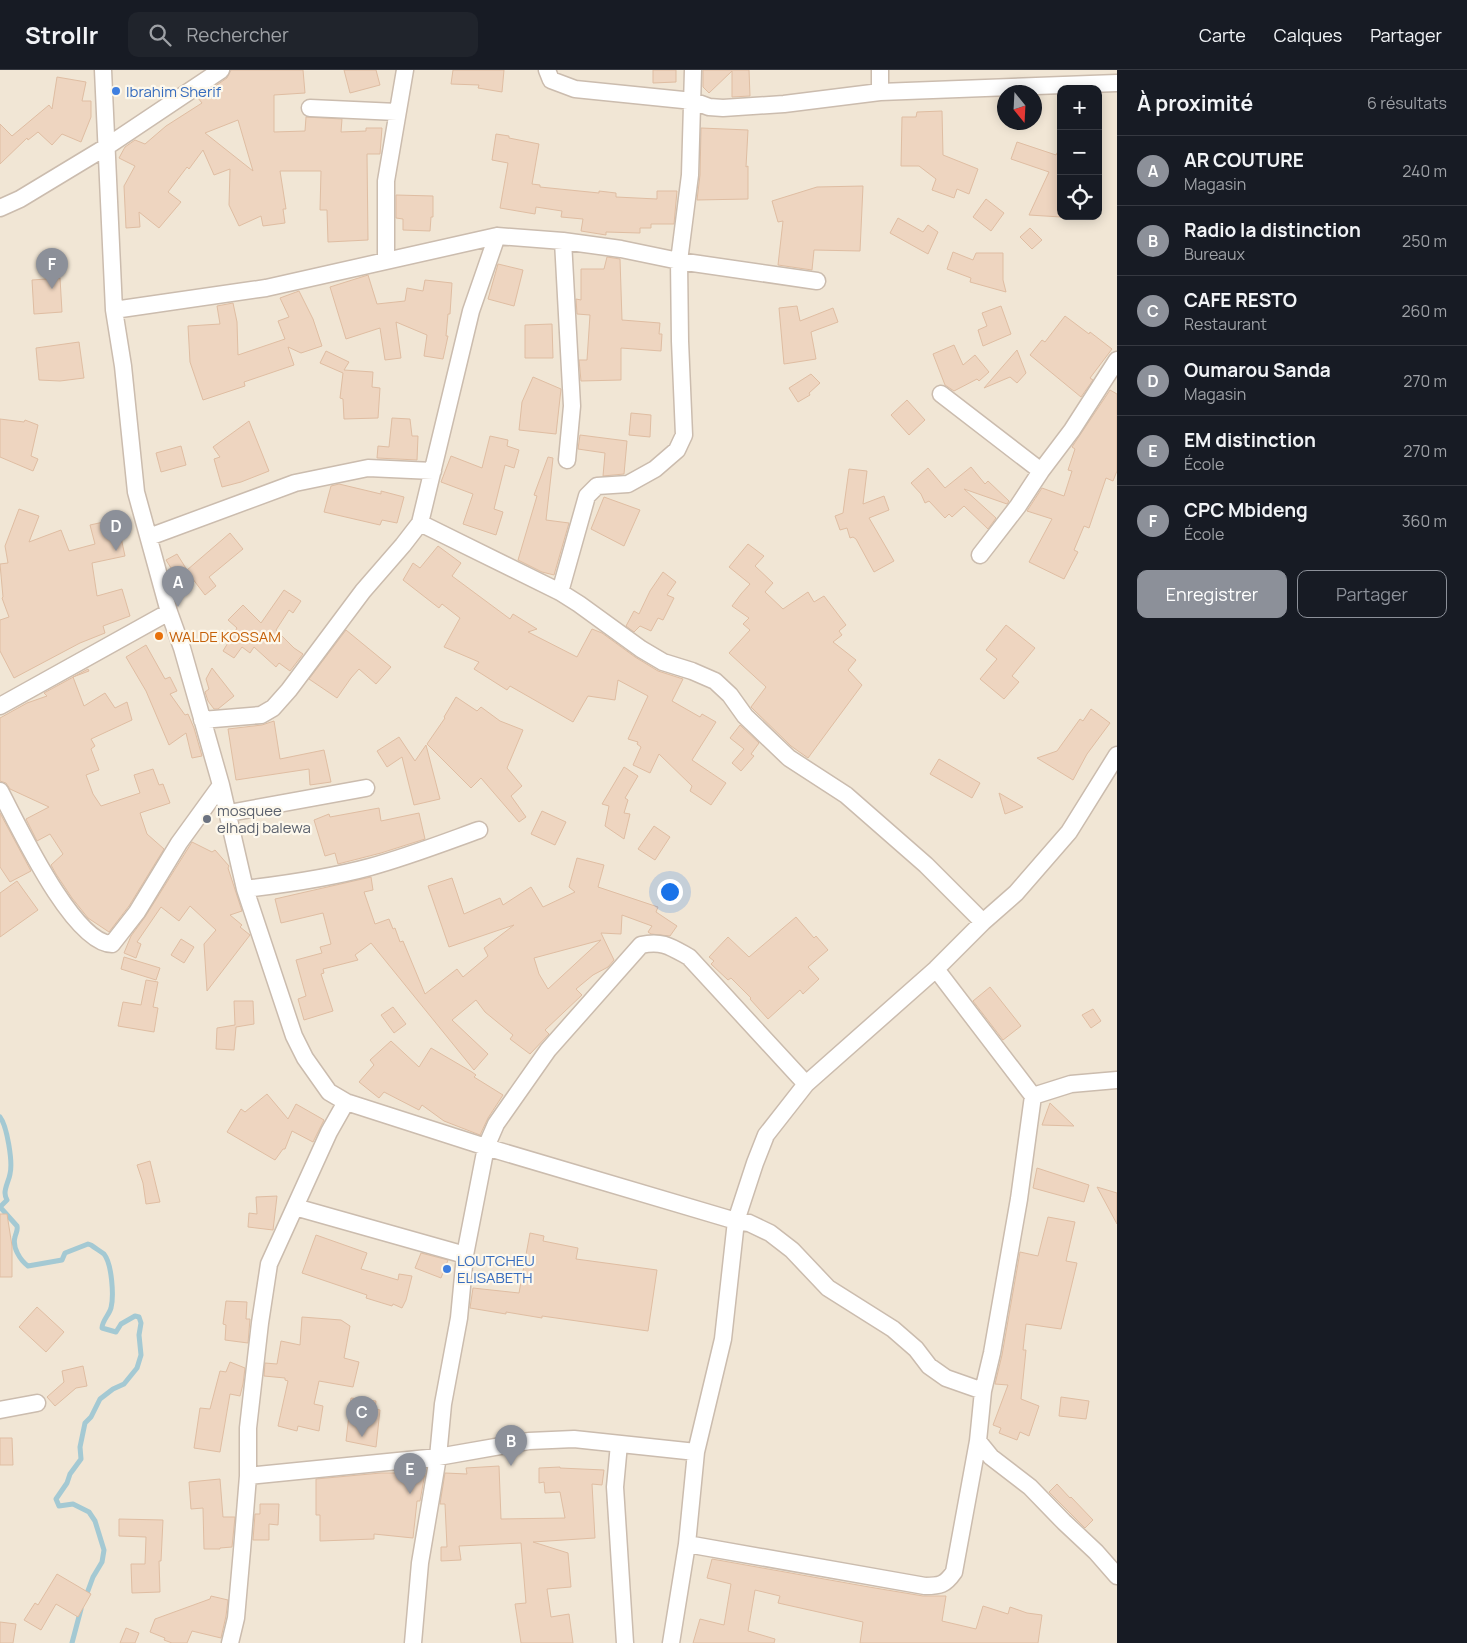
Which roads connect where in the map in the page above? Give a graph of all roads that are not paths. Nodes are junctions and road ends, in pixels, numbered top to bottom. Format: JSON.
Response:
{"nodes":[{"id":1,"x":103,"y":70,"type":"edge"},
{"id":2,"x":221,"y":70,"type":"edge"},
{"id":3,"x":405,"y":70,"type":"edge"},
{"id":4,"x":546,"y":70,"type":"edge"},
{"id":5,"x":693,"y":70,"type":"edge"},
{"id":6,"x":880,"y":70,"type":"edge"},
{"id":7,"x":1117,"y":84,"type":"edge"},
{"id":8,"x":880,"y":92,"type":"junction"},
{"id":9,"x":693,"y":101,"type":"junction"},
{"id":10,"x":310,"y":108,"type":"dead end"},
{"id":11,"x":397,"y":112,"type":"junction"},
{"id":12,"x":106,"y":147,"type":"junction"},
{"id":13,"x":0,"y":208,"type":"edge"},
{"id":14,"x":497,"y":236,"type":"junction"},
{"id":15,"x":563,"y":241,"type":"junction"},
{"id":16,"x":386,"y":260,"type":"junction"},
{"id":17,"x":679,"y":261,"type":"junction"},
{"id":18,"x":817,"y":281,"type":"dead end"},
{"id":19,"x":114,"y":310,"type":"junction"},
{"id":20,"x":1117,"y":360,"type":"edge"},
{"id":21,"x":941,"y":394,"type":"dead end"},
{"id":22,"x":567,"y":460,"type":"dead end"},
{"id":23,"x":433,"y":471,"type":"junction"},
{"id":24,"x":1041,"y":471,"type":"junction"},
{"id":25,"x":420,"y":523,"type":"junction"},
{"id":26,"x":149,"y":537,"type":"junction"},
{"id":27,"x":980,"y":555,"type":"dead end"},
{"id":28,"x":560,"y":592,"type":"junction"},
{"id":29,"x":169,"y":612,"type":"junction"},
{"id":30,"x":0,"y":706,"type":"edge"},
{"id":31,"x":202,"y":720,"type":"junction"},
{"id":32,"x":1117,"y":755,"type":"edge"},
{"id":33,"x":221,"y":785,"type":"junction"},
{"id":34,"x":366,"y":788,"type":"dead end"},
{"id":35,"x":0,"y":791,"type":"edge"},
{"id":36,"x":228,"y":813,"type":"junction"},
{"id":37,"x":479,"y":830,"type":"dead end"},
{"id":38,"x":245,"y":889,"type":"junction"},
{"id":39,"x":983,"y":922,"type":"junction"},
{"id":40,"x":936,"y":969,"type":"junction"},
{"id":41,"x":1117,"y":1080,"type":"edge"},
{"id":42,"x":806,"y":1084,"type":"junction"},
{"id":43,"x":1033,"y":1096,"type":"junction"},
{"id":44,"x":346,"y":1102,"type":"junction"},
{"id":45,"x":486,"y":1147,"type":"junction"},
{"id":46,"x":295,"y":1207,"type":"junction"},
{"id":47,"x":736,"y":1221,"type":"junction"},
{"id":48,"x":465,"y":1255,"type":"junction"},
{"id":49,"x":983,"y":1391,"type":"junction"},
{"id":50,"x":37,"y":1403,"type":"dead end"},
{"id":51,"x":0,"y":1410,"type":"edge"},
{"id":52,"x":978,"y":1441,"type":"junction"},
{"id":53,"x":619,"y":1444,"type":"junction"},
{"id":54,"x":696,"y":1452,"type":"junction"},
{"id":55,"x":438,"y":1457,"type":"junction"},
{"id":56,"x":248,"y":1476,"type":"junction"},
{"id":57,"x":686,"y":1544,"type":"junction"},
{"id":58,"x":1117,"y":1576,"type":"edge"},
{"id":59,"x":230,"y":1643,"type":"edge"},
{"id":60,"x":413,"y":1643,"type":"edge"},
{"id":61,"x":625,"y":1643,"type":"edge"},
{"id":62,"x":672,"y":1643,"type":"edge"}],
"edges":[{"from":1,"to":12,"type":"street"},
{"from":2,"to":12,"type":"street"},
{"from":3,"to":11,"type":"street"},
{"from":4,"to":9,"type":"street"},
{"from":5,"to":9,"type":"street"},
{"from":6,"to":8,"type":"street"},
{"from":7,"to":8,"type":"street"},
{"from":8,"to":9,"type":"street"},
{"from":9,"to":17,"type":"street"},
{"from":10,"to":11,"type":"street"},
{"from":11,"to":16,"type":"street"},
{"from":12,"to":13,"type":"street"},
{"from":12,"to":19,"type":"street"},
{"from":14,"to":15,"type":"street"},
{"from":14,"to":16,"type":"street"},
{"from":14,"to":23,"type":"street"},
{"from":15,"to":17,"type":"street"},
{"from":15,"to":22,"type":"street"},
{"from":16,"to":19,"type":"street"},
{"from":17,"to":18,"type":"street"},
{"from":17,"to":28,"type":"street"},
{"from":19,"to":26,"type":"street"},
{"from":20,"to":24,"type":"street"},
{"from":21,"to":24,"type":"street"},
{"from":23,"to":25,"type":"street"},
{"from":23,"to":26,"type":"street"},
{"from":24,"to":27,"type":"street"},
{"from":25,"to":28,"type":"street"},
{"from":25,"to":31,"type":"street"},
{"from":26,"to":29,"type":"street"},
{"from":28,"to":39,"type":"street"},
{"from":29,"to":30,"type":"street"},
{"from":29,"to":31,"type":"street"},
{"from":31,"to":33,"type":"street"},
{"from":32,"to":39,"type":"street"},
{"from":33,"to":35,"type":"street"},
{"from":33,"to":36,"type":"street"},
{"from":34,"to":36,"type":"street"},
{"from":36,"to":38,"type":"street"},
{"from":37,"to":38,"type":"street"},
{"from":38,"to":44,"type":"street"},
{"from":39,"to":40,"type":"street"},
{"from":40,"to":42,"type":"street"},
{"from":40,"to":43,"type":"street"},
{"from":41,"to":43,"type":"street"},
{"from":42,"to":45,"type":"street"},
{"from":42,"to":47,"type":"street"},
{"from":43,"to":49,"type":"street"},
{"from":44,"to":45,"type":"street"},
{"from":44,"to":46,"type":"street"},
{"from":45,"to":47,"type":"street"},
{"from":45,"to":48,"type":"street"},
{"from":46,"to":48,"type":"street"},
{"from":46,"to":56,"type":"street"},
{"from":47,"to":49,"type":"street"},
{"from":47,"to":54,"type":"street"},
{"from":48,"to":55,"type":"street"},
{"from":49,"to":52,"type":"street"},
{"from":50,"to":51,"type":"street"},
{"from":52,"to":57,"type":"street"},
{"from":52,"to":58,"type":"street"},
{"from":53,"to":54,"type":"street"},
{"from":53,"to":55,"type":"street"},
{"from":53,"to":61,"type":"street"},
{"from":54,"to":57,"type":"street"},
{"from":55,"to":56,"type":"street"},
{"from":55,"to":60,"type":"street"},
{"from":56,"to":59,"type":"street"},
{"from":57,"to":62,"type":"street"}]}
